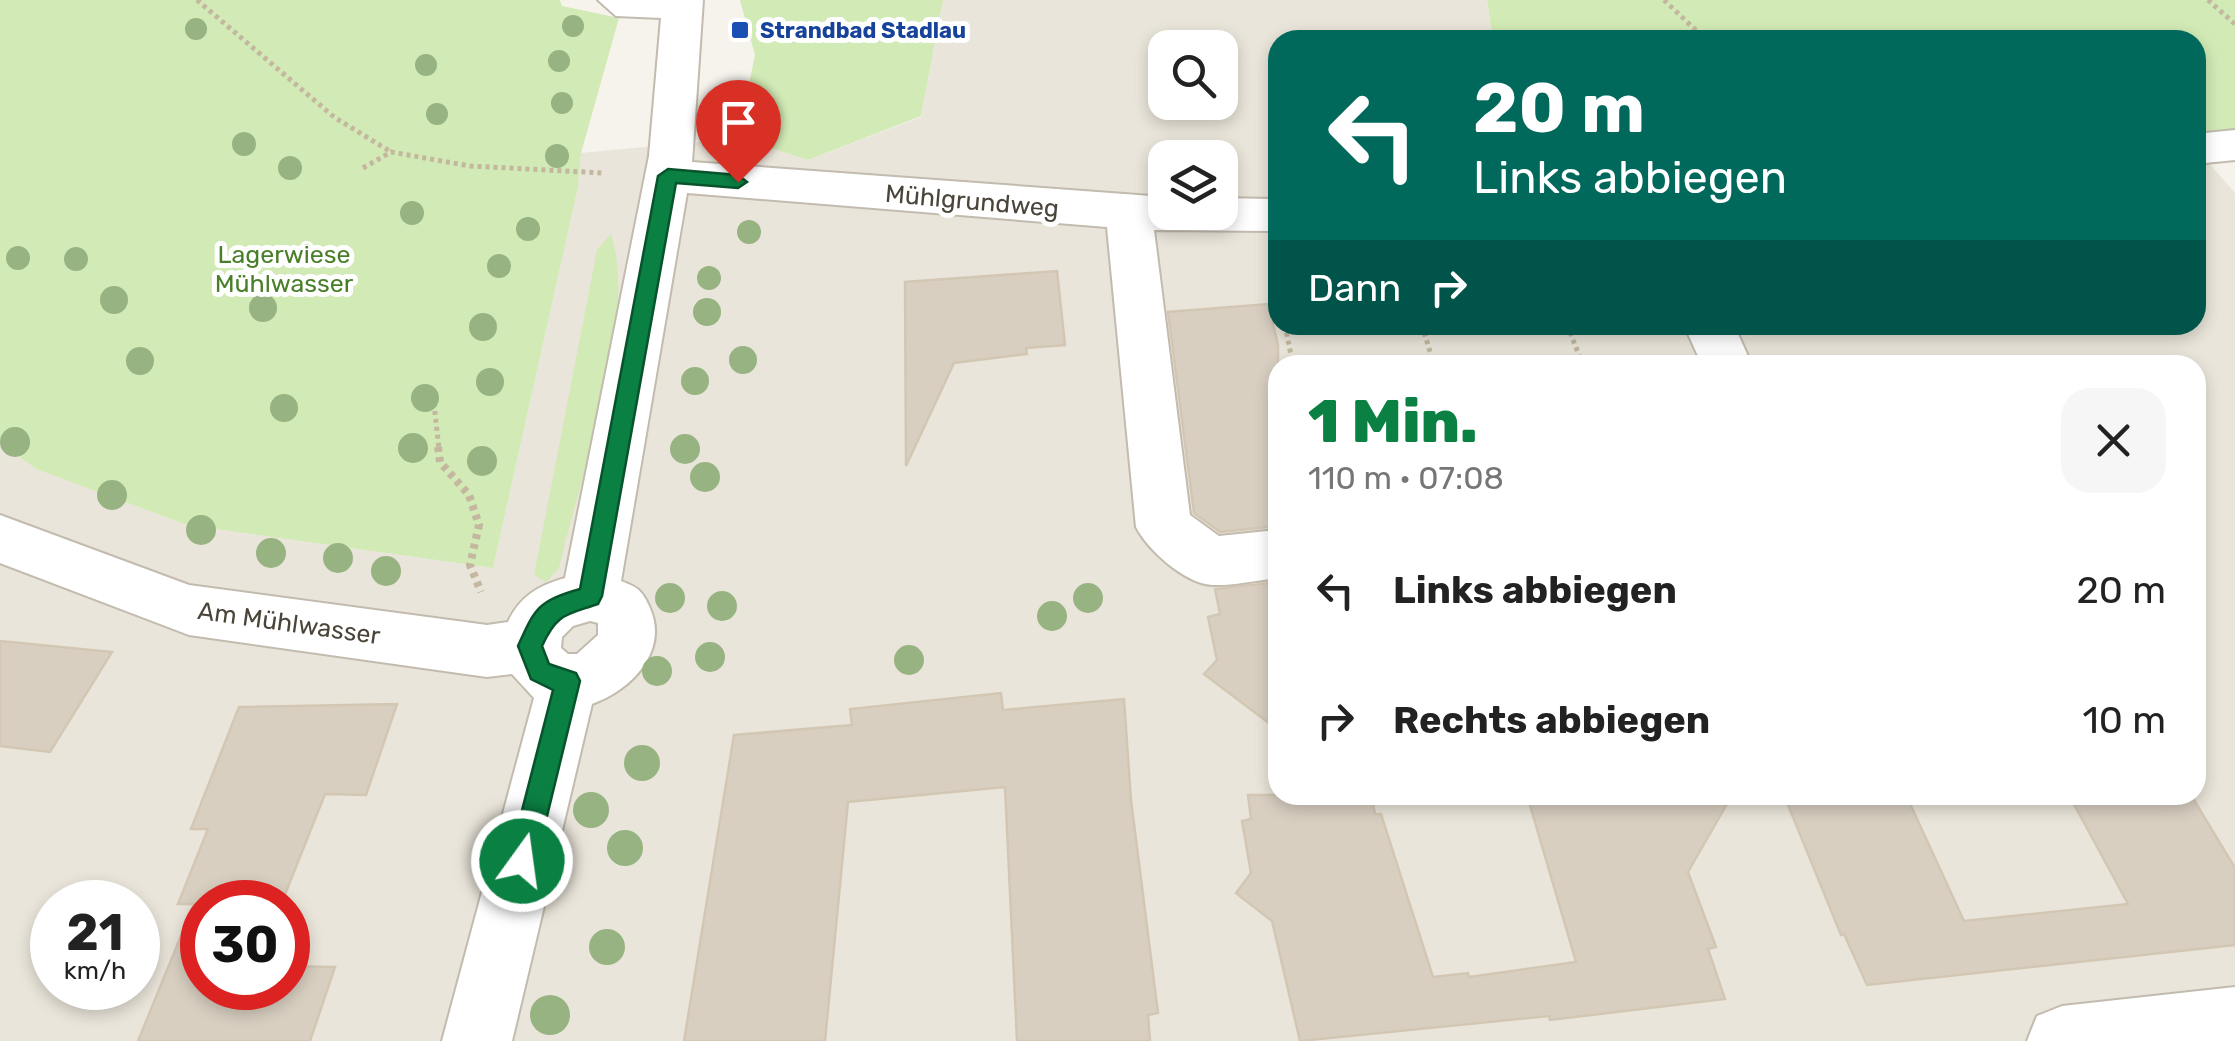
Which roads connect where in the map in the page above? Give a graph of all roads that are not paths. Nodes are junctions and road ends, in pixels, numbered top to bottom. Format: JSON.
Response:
{"nodes":[{"id":1,"x":618,"y":0,"type":"edge"},
{"id":2,"x":683,"y":2,"type":"edge"},
{"id":3,"x":2235,"y":145,"type":"edge"},
{"id":4,"x":2206,"y":147,"type":"edge"},
{"id":5,"x":668,"y":176,"type":"junction"},
{"id":6,"x":1129,"y":213,"type":"junction"},
{"id":7,"x":1268,"y":214,"type":"edge"},
{"id":8,"x":3,"y":547,"type":"edge"},
{"id":9,"x":1268,"y":555,"type":"edge"},
{"id":10,"x":590,"y":596,"type":"junction"},
{"id":11,"x":549,"y":663,"type":"junction"},
{"id":12,"x":2235,"y":1022,"type":"edge"},
{"id":13,"x":477,"y":1041,"type":"edge"},
{"id":14,"x":2062,"y":1041,"type":"edge"}],
"edges":[{"from":1,"to":2,"type":"street"},
{"from":2,"to":5,"type":"street"},
{"from":3,"to":4,"type":"street"},
{"from":5,"to":6,"type":"street","name":"Mühlgrundweg"},
{"from":5,"to":10,"type":"street"},
{"from":6,"to":7,"type":"street","name":"Mühlgrundweg"},
{"from":6,"to":9,"type":"street"},
{"from":8,"to":11,"type":"street","name":"Am Mühlwasser"},
{"from":10,"to":11,"type":"street"},
{"from":10,"to":11,"type":"street"},
{"from":11,"to":13,"type":"street"},
{"from":12,"to":14,"type":"street"}]}
